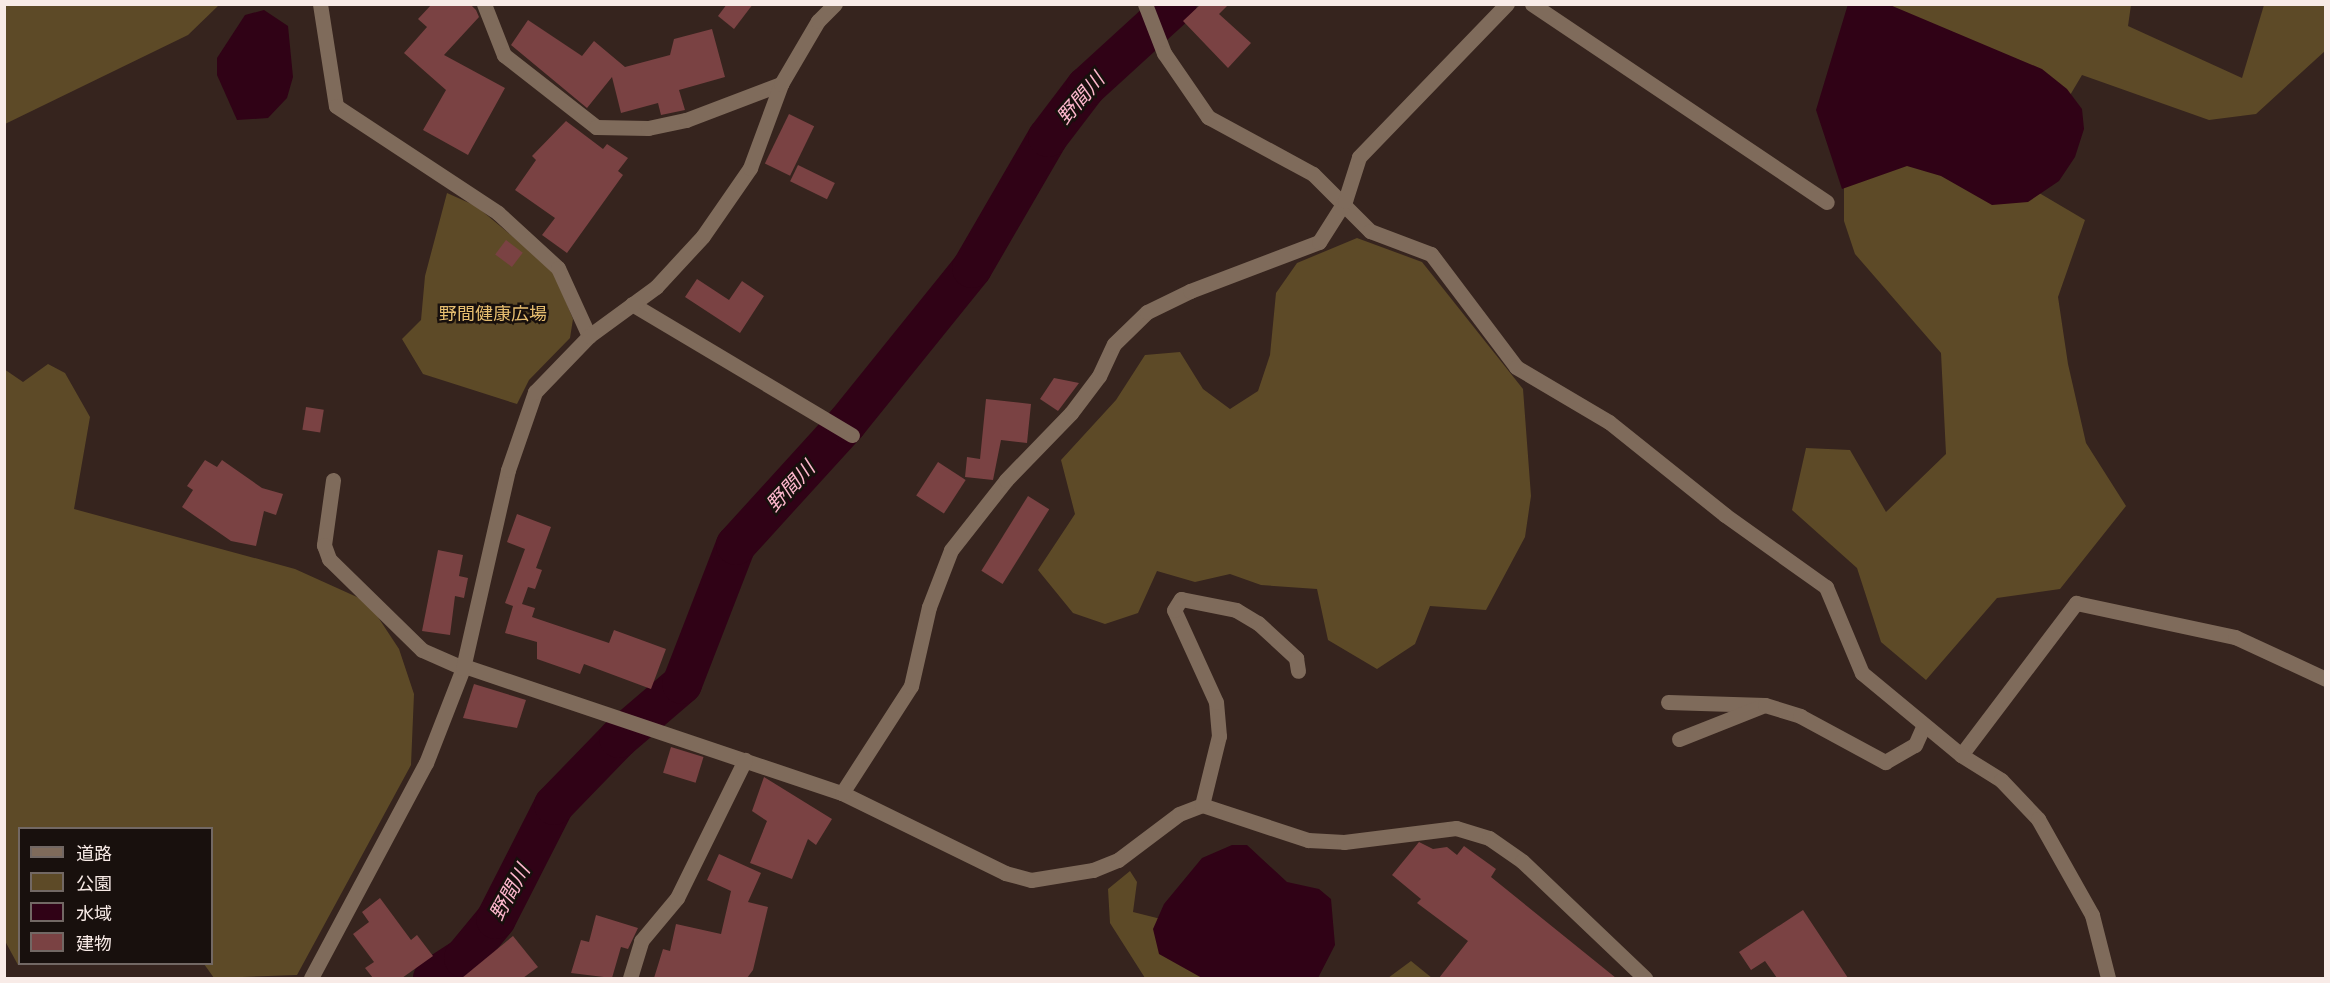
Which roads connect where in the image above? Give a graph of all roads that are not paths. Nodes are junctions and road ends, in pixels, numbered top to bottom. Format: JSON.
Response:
{"nodes":[{"id":1,"x":320,"y":4,"type":"edge"},
{"id":2,"x":484,"y":4,"type":"edge"},
{"id":3,"x":835,"y":4,"type":"edge"},
{"id":4,"x":1146,"y":4,"type":"edge"},
{"id":5,"x":1507,"y":4,"type":"edge"},
{"id":6,"x":1532,"y":4,"type":"edge"},
{"id":7,"x":781,"y":84,"type":"junction"},
{"id":8,"x":1345,"y":201,"type":"junction"},
{"id":9,"x":1827,"y":202,"type":"dead end"},
{"id":10,"x":632,"y":304,"type":"junction"},
{"id":11,"x":589,"y":336,"type":"junction"},
{"id":12,"x":852,"y":435,"type":"dead end"},
{"id":13,"x":333,"y":480,"type":"dead end"},
{"id":14,"x":464,"y":667,"type":"junction"},
{"id":15,"x":1298,"y":671,"type":"dead end"},
{"id":16,"x":2325,"y":679,"type":"edge"},
{"id":17,"x":1668,"y":702,"type":"dead end"},
{"id":18,"x":1765,"y":705,"type":"junction"},
{"id":19,"x":1924,"y":725,"type":"junction"},
{"id":20,"x":1679,"y":739,"type":"dead end"},
{"id":21,"x":1961,"y":755,"type":"junction"},
{"id":22,"x":746,"y":760,"type":"junction"},
{"id":23,"x":842,"y":793,"type":"junction"},
{"id":24,"x":1202,"y":805,"type":"junction"},
{"id":25,"x":311,"y":978,"type":"edge"},
{"id":26,"x":630,"y":978,"type":"edge"},
{"id":27,"x":1645,"y":978,"type":"edge"},
{"id":28,"x":2108,"y":978,"type":"edge"}],
"edges":[{"from":1,"to":11,"type":"street"},
{"from":2,"to":7,"type":"street"},
{"from":3,"to":7,"type":"street"},
{"from":4,"to":8,"type":"street"},
{"from":5,"to":8,"type":"street"},
{"from":6,"to":9,"type":"street"},
{"from":7,"to":10,"type":"street"},
{"from":8,"to":19,"type":"street"},
{"from":8,"to":23,"type":"street"},
{"from":10,"to":11,"type":"street"},
{"from":10,"to":12,"type":"street"},
{"from":11,"to":14,"type":"street"},
{"from":13,"to":14,"type":"street"},
{"from":14,"to":22,"type":"street"},
{"from":14,"to":25,"type":"street"},
{"from":15,"to":24,"type":"street"},
{"from":16,"to":21,"type":"street"},
{"from":17,"to":18,"type":"street"},
{"from":18,"to":19,"type":"street"},
{"from":18,"to":20,"type":"street"},
{"from":19,"to":21,"type":"street"},
{"from":21,"to":28,"type":"street"},
{"from":22,"to":23,"type":"street"},
{"from":22,"to":26,"type":"street"},
{"from":23,"to":24,"type":"street"},
{"from":24,"to":27,"type":"street"}]}
